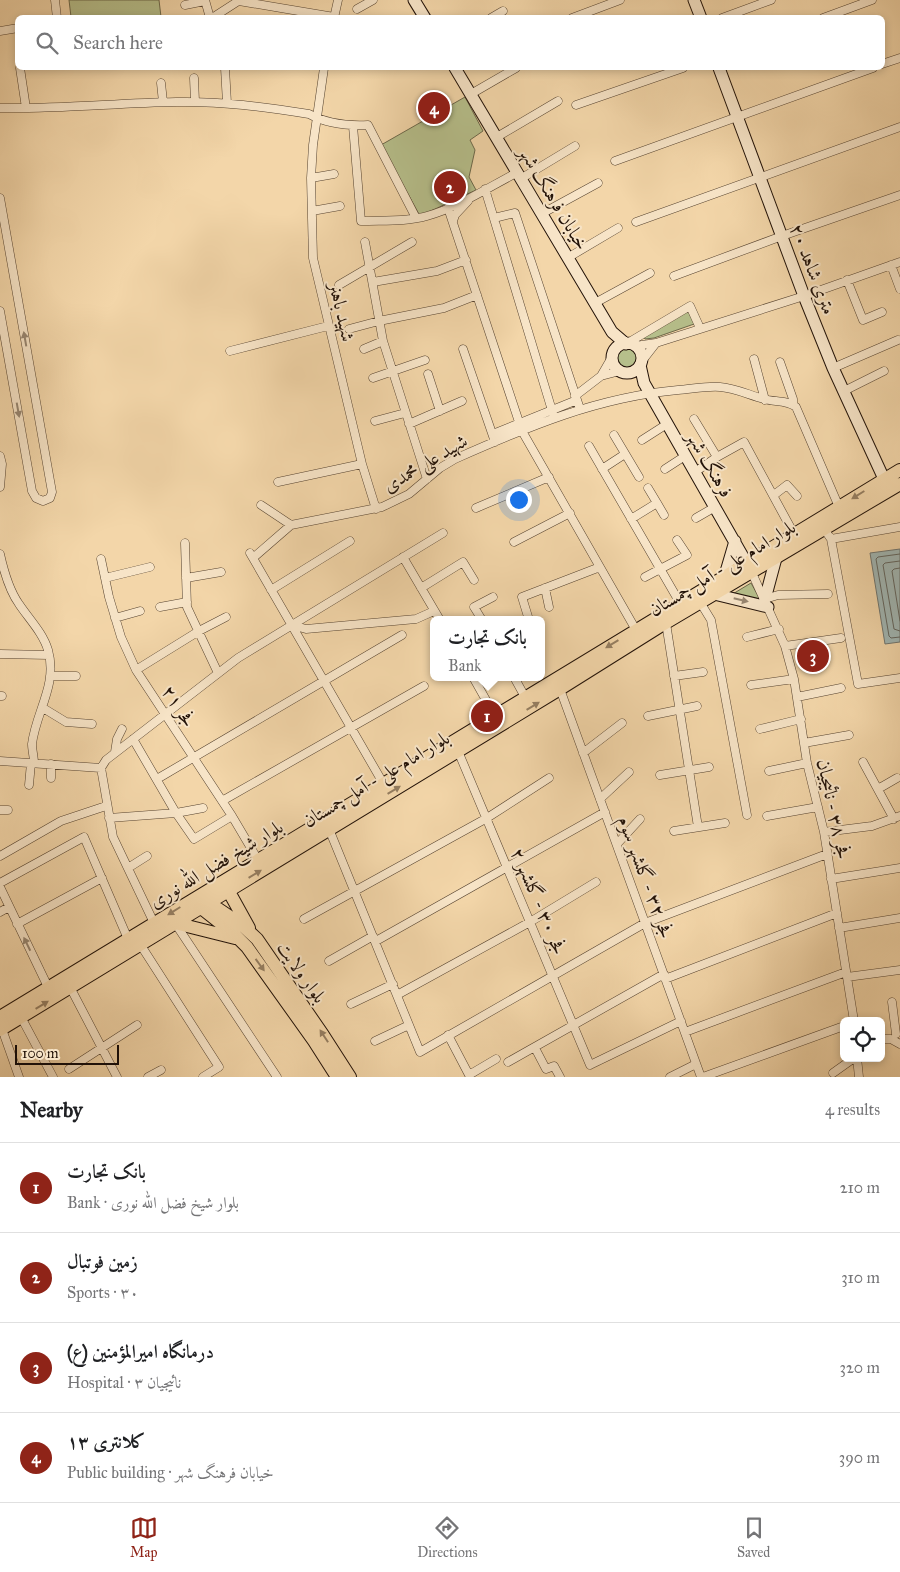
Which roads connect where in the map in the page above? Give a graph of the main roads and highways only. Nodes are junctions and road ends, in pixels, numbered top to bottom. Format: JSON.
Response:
{"nodes":[{"id":1,"x":694,"y":0,"type":"edge"},
{"id":2,"x":418,"y":1,"type":"edge"},
{"id":3,"x":424,"y":15,"type":"edge"},
{"id":4,"x":700,"y":15,"type":"edge"},
{"id":5,"x":456,"y":70,"type":"edge"},
{"id":6,"x":720,"y":70,"type":"edge"},
{"id":7,"x":612,"y":332,"type":"junction"},
{"id":8,"x":631,"y":345,"type":"junction"},
{"id":9,"x":614,"y":353,"type":"junction"},
{"id":10,"x":641,"y":363,"type":"junction"},
{"id":11,"x":625,"y":372,"type":"junction"},
{"id":12,"x":646,"y":388,"type":"junction"},
{"id":13,"x":900,"y":470,"type":"edge"},
{"id":14,"x":884,"y":479,"type":"junction"},
{"id":15,"x":900,"y":484,"type":"edge"},
{"id":16,"x":735,"y":541,"type":"junction"},
{"id":17,"x":758,"y":555,"type":"joint"},
{"id":18,"x":776,"y":558,"type":"junction"},
{"id":19,"x":749,"y":568,"type":"junction"},
{"id":20,"x":725,"y":576,"type":"junction"},
{"id":21,"x":714,"y":594,"type":"junction"},
{"id":22,"x":306,"y":837,"type":"junction"},
{"id":23,"x":285,"y":850,"type":"junction"},
{"id":24,"x":228,"y":890,"type":"junction"},
{"id":25,"x":201,"y":900,"type":"junction"},
{"id":26,"x":175,"y":922,"type":"junction"},
{"id":27,"x":238,"y":932,"type":"junction"},
{"id":28,"x":253,"y":934,"type":"junction"},
{"id":29,"x":1,"y":1025,"type":"edge"},
{"id":30,"x":337,"y":1077,"type":"edge"},
{"id":31,"x":350,"y":1077,"type":"edge"}],
"edges":[{"from":1,"to":4,"type":"main road"},
{"from":2,"to":3,"type":"main road"},
{"from":5,"to":7,"type":"main road","name":"خیابان فرهنگ شهر"},
{"from":6,"to":14,"type":"main road","name":"۲۰ متری شاهد"},
{"from":7,"to":8,"type":"main road","name":"خیابان فرهنگ شهر"},
{"from":7,"to":9,"type":"main road"},
{"from":8,"to":9,"type":"main road"},
{"from":8,"to":10,"type":"main road"},
{"from":9,"to":11,"type":"main road"},
{"from":10,"to":11,"type":"main road"},
{"from":10,"to":12,"type":"main road"},
{"from":11,"to":12,"type":"main road"},
{"from":12,"to":16,"type":"main road","name":"فرهنگ شهر"},
{"from":13,"to":14,"type":"main road","name":"بلوار امام علی - آمل چمستان"},
{"from":14,"to":17,"type":"main road","name":"بلوار امام علی - آمل چمستان","one_way":true},
{"from":15,"to":18,"type":"main road","name":"بلوار امام علی - آمل چمستان"},
{"from":16,"to":19,"type":"main road","name":"فرهنگ شهر"},
{"from":16,"to":20,"type":"main road"},
{"from":17,"to":19,"type":"main road","name":"بلوار شیخ فضل الله نوری"},
{"from":18,"to":19,"type":"main road","name":"بلوار امام علی - آمل چمستان"},
{"from":21,"to":18,"type":"main road","one_way":true},
{"from":19,"to":20,"type":"main road","name":"بلوار شیخ فضل الله نوری"},
{"from":19,"to":21,"type":"main road","name":"بلوار امام علی - آمل چمستان"},
{"from":20,"to":22,"type":"main road","name":"بلوار شیخ فضل الله نوری","one_way":true},
{"from":22,"to":21,"type":"main road","name":"بلوار امام علی - آمل چمستان","one_way":true},
{"from":22,"to":23,"type":"main road","name":"بلوار امام علی - آمل چمستان"},
{"from":24,"to":23,"type":"main road","name":"بلوار امام علی - آمل چمستان","one_way":true},
{"from":23,"to":25,"type":"main road","name":"بلوار شیخ فضل الله نوری"},
{"from":24,"to":25,"type":"main road","name":"بلوار امام علی - آمل چمستان"},
{"from":24,"to":28,"type":"main road"},
{"from":25,"to":26,"type":"main road","name":"بلوار امام علی - آمل چمستان"},
{"from":25,"to":27,"type":"main road","name":"بلوار ولایت"},
{"from":25,"to":29,"type":"main road","name":"بلوار شیخ فضل الله نوری","one_way":true},
{"from":26,"to":27,"type":"main road"},
{"from":29,"to":26,"type":"main road","name":"بلوار امام علی - آمل چمستان","one_way":true},
{"from":27,"to":28,"type":"main road","name":"بلوار ولایت"},
{"from":27,"to":30,"type":"main road","name":"بلوار ولایت","one_way":true},
{"from":31,"to":28,"type":"main road","name":"بلوار ولایت","one_way":true}]}
